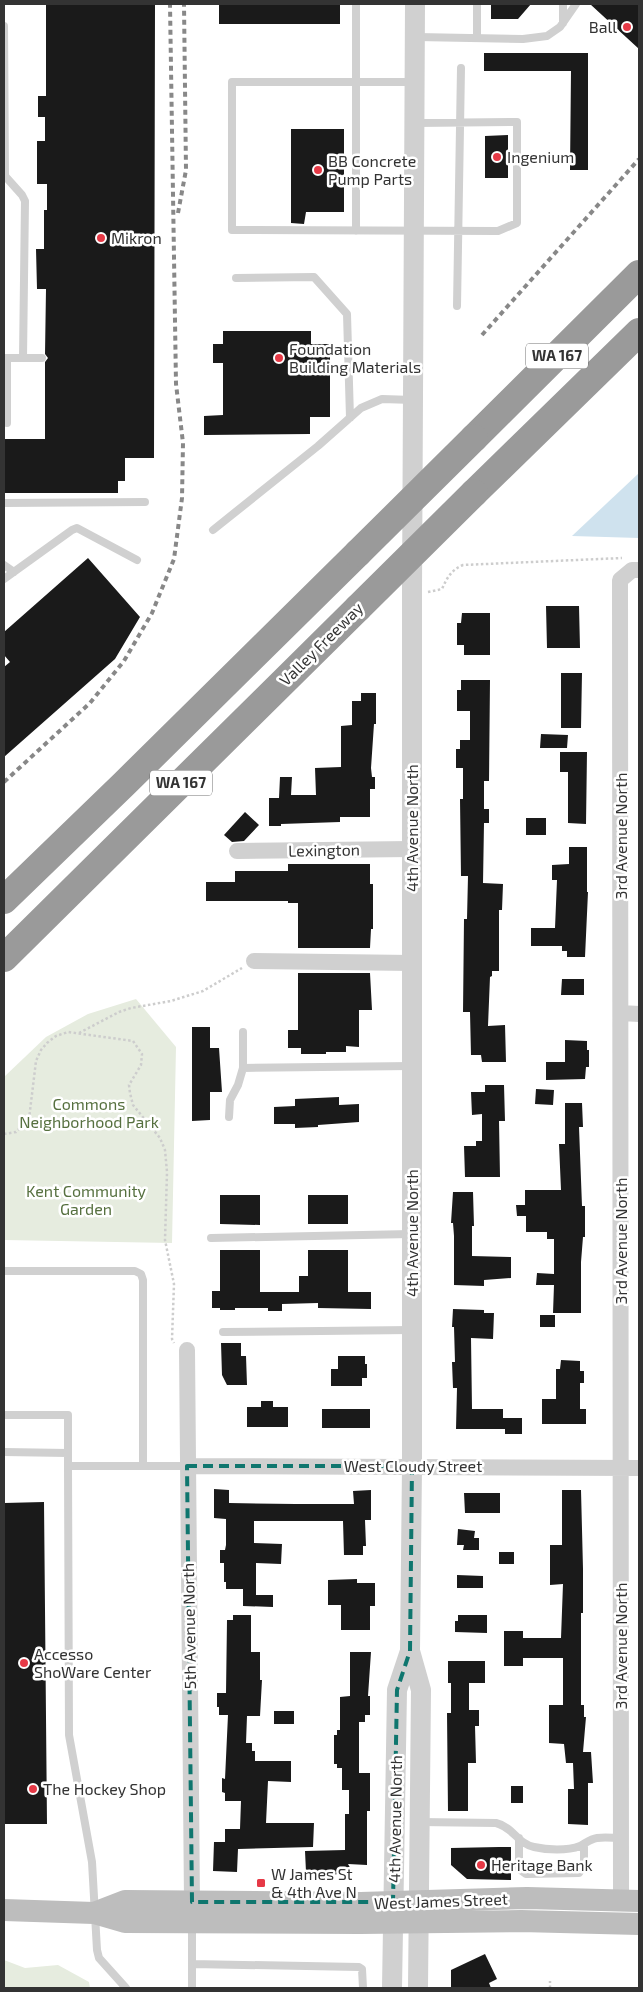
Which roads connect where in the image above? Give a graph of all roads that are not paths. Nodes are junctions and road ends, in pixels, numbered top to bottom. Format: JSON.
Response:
{"nodes":[{"id":1,"x":356,"y":4,"type":"edge"},
{"id":2,"x":415,"y":4,"type":"edge"},
{"id":3,"x":477,"y":4,"type":"edge"},
{"id":4,"x":563,"y":4,"type":"edge"},
{"id":5,"x":576,"y":4,"type":"edge"},
{"id":6,"x":563,"y":23,"type":"junction"},
{"id":7,"x":4,"y":26,"type":"edge"},
{"id":8,"x":414,"y":37,"type":"junction"},
{"id":9,"x":477,"y":38,"type":"junction"},
{"id":10,"x":461,"y":68,"type":"dead end"},
{"id":11,"x":4,"y":71,"type":"edge"},
{"id":12,"x":356,"y":82,"type":"junction"},
{"id":13,"x":414,"y":82,"type":"junction"},
{"id":14,"x":414,"y":123,"type":"junction"},
{"id":15,"x":460,"y":123,"type":"junction"},
{"id":16,"x":4,"y":177,"type":"edge"},
{"id":17,"x":356,"y":231,"type":"junction"},
{"id":18,"x":413,"y":231,"type":"junction"},
{"id":19,"x":458,"y":232,"type":"junction"},
{"id":20,"x":639,"y":274,"type":"edge"},
{"id":21,"x":236,"y":278,"type":"dead end"},
{"id":22,"x":457,"y":306,"type":"dead end"},
{"id":23,"x":639,"y":332,"type":"edge"},
{"id":24,"x":5,"y":358,"type":"edge"},
{"id":25,"x":23,"y":358,"type":"junction"},
{"id":26,"x":42,"y":358,"type":"dead end"},
{"id":27,"x":414,"y":400,"type":"junction"},
{"id":28,"x":350,"y":418,"type":"junction"},
{"id":29,"x":7,"y":423,"type":"dead end"},
{"id":30,"x":145,"y":502,"type":"dead end"},
{"id":31,"x":4,"y":503,"type":"edge"},
{"id":32,"x":213,"y":530,"type":"dead end"},
{"id":33,"x":137,"y":560,"type":"dead end"},
{"id":34,"x":634,"y":564,"type":"edge"},
{"id":35,"x":4,"y":565,"type":"edge"},
{"id":36,"x":14,"y":572,"type":"junction"},
{"id":37,"x":4,"y":578,"type":"edge"},
{"id":38,"x":412,"y":849,"type":"junction"},
{"id":39,"x":237,"y":850,"type":"dead end"},
{"id":40,"x":4,"y":900,"type":"edge"},
{"id":41,"x":4,"y":958,"type":"edge"},
{"id":42,"x":254,"y":961,"type":"road end"},
{"id":43,"x":412,"y":962,"type":"junction"},
{"id":44,"x":621,"y":1013,"type":"junction"},
{"id":45,"x":639,"y":1014,"type":"edge"},
{"id":46,"x":243,"y":1032,"type":"dead end"},
{"id":47,"x":412,"y":1066,"type":"junction"},
{"id":48,"x":243,"y":1068,"type":"junction"},
{"id":49,"x":229,"y":1117,"type":"dead end"},
{"id":50,"x":412,"y":1234,"type":"junction"},
{"id":51,"x":211,"y":1238,"type":"dead end"},
{"id":52,"x":4,"y":1271,"type":"edge"},
{"id":53,"x":412,"y":1330,"type":"junction"},
{"id":54,"x":223,"y":1332,"type":"dead end"},
{"id":55,"x":187,"y":1350,"type":"road end"},
{"id":56,"x":4,"y":1415,"type":"edge"},
{"id":57,"x":4,"y":1452,"type":"edge"},
{"id":58,"x":68,"y":1452,"type":"junction"},
{"id":59,"x":68,"y":1466,"type":"junction"},
{"id":60,"x":143,"y":1466,"type":"junction"},
{"id":61,"x":187,"y":1466,"type":"junction"},
{"id":62,"x":412,"y":1466,"type":"junction"},
{"id":63,"x":621,"y":1467,"type":"junction"},
{"id":64,"x":639,"y":1468,"type":"edge"},
{"id":65,"x":410,"y":1651,"type":"junction"},
{"id":66,"x":418,"y":1822,"type":"junction"},
{"id":67,"x":519,"y":1838,"type":"junction"},
{"id":68,"x":621,"y":1838,"type":"junction"},
{"id":69,"x":584,"y":1844,"type":"junction"},
{"id":70,"x":630,"y":1901,"type":"edge"},
{"id":71,"x":4,"y":1910,"type":"edge"},
{"id":72,"x":192,"y":1912,"type":"junction"},
{"id":73,"x":392,"y":1912,"type":"junction"},
{"id":74,"x":419,"y":1912,"type":"junction"},
{"id":75,"x":94,"y":1913,"type":"junction"},
{"id":76,"x":639,"y":1924,"type":"edge"},
{"id":77,"x":192,"y":1964,"type":"junction"},
{"id":78,"x":126,"y":1988,"type":"edge"},
{"id":79,"x":192,"y":1988,"type":"edge"},
{"id":80,"x":363,"y":1988,"type":"edge"},
{"id":81,"x":392,"y":1988,"type":"edge"},
{"id":82,"x":418,"y":1988,"type":"edge"}],
"edges":[{"from":1,"to":12,"type":"lane"},
{"from":2,"to":8,"type":"street","name":"4th Avenue North"},
{"from":3,"to":9,"type":"lane"},
{"from":4,"to":6,"type":"lane"},
{"from":5,"to":6,"type":"lane"},
{"from":6,"to":9,"type":"lane"},
{"from":7,"to":11,"type":"lane"},
{"from":8,"to":9,"type":"lane"},
{"from":8,"to":13,"type":"street","name":"4th Avenue North"},
{"from":10,"to":15,"type":"lane"},
{"from":11,"to":16,"type":"lane"},
{"from":12,"to":13,"type":"lane"},
{"from":12,"to":17,"type":"lane"},
{"from":12,"to":17,"type":"lane"},
{"from":13,"to":14,"type":"street","name":"4th Avenue North"},
{"from":14,"to":15,"type":"lane"},
{"from":14,"to":18,"type":"street","name":"4th Avenue North"},
{"from":15,"to":19,"type":"lane"},
{"from":15,"to":19,"type":"lane"},
{"from":16,"to":25,"type":"lane"},
{"from":17,"to":18,"type":"lane"},
{"from":18,"to":19,"type":"lane"},
{"from":18,"to":27,"type":"street","name":"4th Avenue North"},
{"from":19,"to":22,"type":"lane"},
{"from":20,"to":40,"type":"highway","number":"WA 167","bridge":true},
{"from":21,"to":28,"type":"lane"},
{"from":23,"to":41,"type":"highway","name":"Valley Freeway","number":"WA 167","bridge":true},
{"from":24,"to":25,"type":"lane"},
{"from":24,"to":29,"type":"lane"},
{"from":25,"to":26,"type":"lane"},
{"from":27,"to":28,"type":"lane"},
{"from":27,"to":38,"type":"street","name":"4th Avenue North"},
{"from":28,"to":32,"type":"lane"},
{"from":30,"to":31,"type":"lane"},
{"from":33,"to":36,"type":"lane"},
{"from":34,"to":44,"type":"street","name":"3rd Avenue North"},
{"from":35,"to":36,"type":"lane"},
{"from":36,"to":37,"type":"lane"},
{"from":38,"to":39,"type":"street","name":"Lexington"},
{"from":38,"to":43,"type":"street","name":"4th Avenue North"},
{"from":42,"to":43,"type":"street"},
{"from":43,"to":47,"type":"street","name":"4th Avenue North"},
{"from":44,"to":45,"type":"street"},
{"from":44,"to":63,"type":"street","name":"3rd Avenue North"},
{"from":46,"to":48,"type":"lane"},
{"from":47,"to":48,"type":"lane"},
{"from":47,"to":50,"type":"street","name":"4th Avenue North"},
{"from":48,"to":49,"type":"lane"},
{"from":50,"to":51,"type":"lane"},
{"from":50,"to":53,"type":"street","name":"4th Avenue North"},
{"from":52,"to":60,"type":"lane"},
{"from":53,"to":54,"type":"lane"},
{"from":53,"to":62,"type":"street","name":"4th Avenue North"},
{"from":55,"to":61,"type":"street","name":"5th Avenue North"},
{"from":56,"to":58,"type":"lane"},
{"from":57,"to":58,"type":"lane"},
{"from":58,"to":59,"type":"lane"},
{"from":59,"to":60,"type":"lane"},
{"from":59,"to":75,"type":"lane"},
{"from":60,"to":61,"type":"lane"},
{"from":61,"to":62,"type":"street","name":"West Cloudy Street"},
{"from":61,"to":72,"type":"street","name":"5th Avenue North"},
{"from":62,"to":63,"type":"street","name":"West Cloudy Street"},
{"from":62,"to":65,"type":"street","name":"4th Avenue North"},
{"from":63,"to":64,"type":"street","name":"West Cloudy Street"},
{"from":63,"to":68,"type":"street","name":"3rd Avenue North"},
{"from":65,"to":66,"type":"street","name":"4th Avenue North"},
{"from":65,"to":73,"type":"street","name":"4th Avenue North"},
{"from":66,"to":67,"type":"lane"},
{"from":66,"to":74,"type":"street","name":"4th Avenue North"},
{"from":67,"to":69,"type":"lane"},
{"from":67,"to":69,"type":"lane"},
{"from":68,"to":69,"type":"lane"},
{"from":68,"to":70,"type":"street","name":"3rd Avenue North"},
{"from":70,"to":74,"type":"main road","name":"West James Street"},
{"from":71,"to":75,"type":"main road","name":"West James Street"},
{"from":72,"to":73,"type":"main road","name":"West James Street"},
{"from":72,"to":75,"type":"main road","name":"West James Street"},
{"from":72,"to":77,"type":"lane"},
{"from":73,"to":74,"type":"main road","name":"West James Street"},
{"from":73,"to":81,"type":"street","name":"4th Avenue North"},
{"from":74,"to":76,"type":"main road","name":"West James Street"},
{"from":74,"to":82,"type":"street","name":"4th Avenue North"},
{"from":75,"to":78,"type":"lane"},
{"from":77,"to":79,"type":"lane"},
{"from":77,"to":80,"type":"lane"}]}
